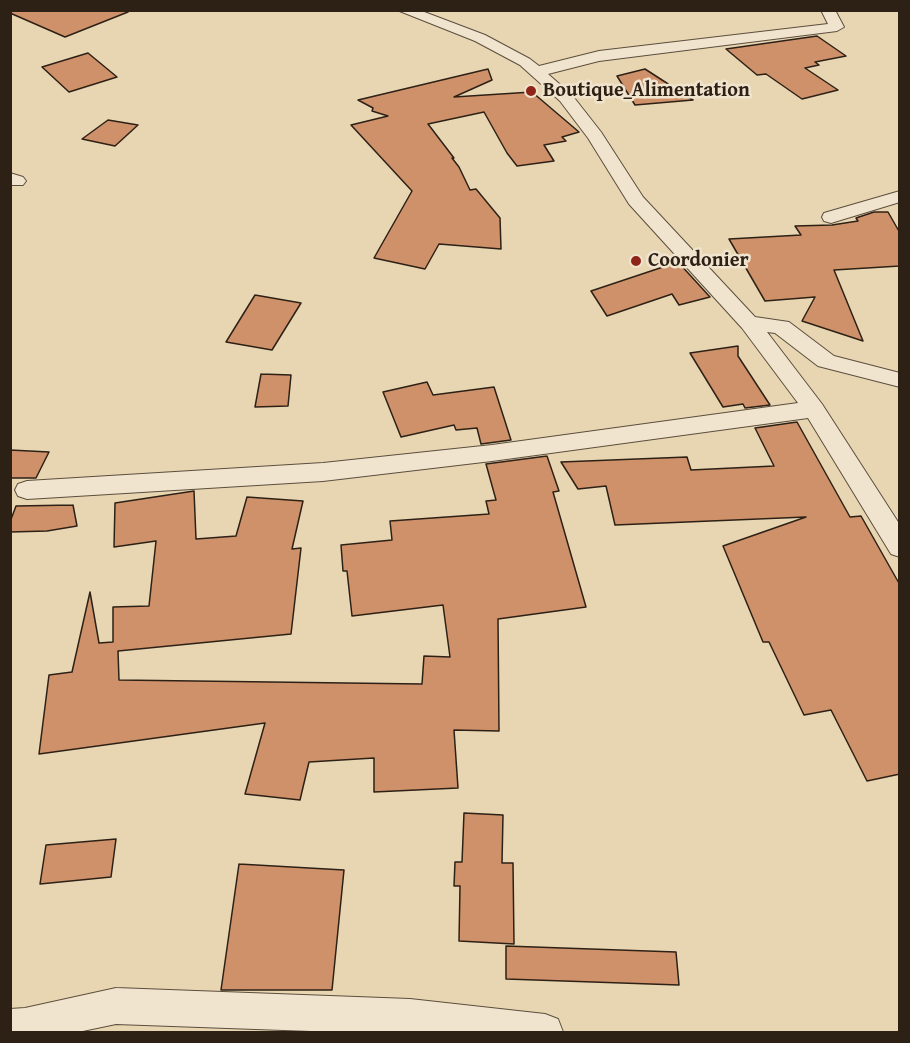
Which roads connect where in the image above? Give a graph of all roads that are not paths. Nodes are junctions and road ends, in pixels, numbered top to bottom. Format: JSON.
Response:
{"nodes":[{"id":1,"x":404,"y":10,"type":"edge"},
{"id":2,"x":828,"y":10,"type":"edge"},
{"id":3,"x":536,"y":72,"type":"junction"},
{"id":4,"x":900,"y":196,"type":"edge"},
{"id":5,"x":831,"y":217,"type":"dead end"},
{"id":6,"x":749,"y":323,"type":"junction"},
{"id":7,"x":900,"y":380,"type":"edge"},
{"id":8,"x":814,"y":409,"type":"junction"},
{"id":9,"x":27,"y":490,"type":"dead end"},
{"id":10,"x":900,"y":547,"type":"edge"},
{"id":11,"x":410,"y":1025,"type":"edge"},
{"id":12,"x":20,"y":1028,"type":"edge"},
{"id":13,"x":545,"y":1032,"type":"edge"}],
"edges":[{"from":1,"to":3,"type":"street"},
{"from":2,"to":3,"type":"street"},
{"from":3,"to":6,"type":"street"},
{"from":4,"to":5,"type":"street"},
{"from":6,"to":7,"type":"street"},
{"from":6,"to":8,"type":"street"},
{"from":8,"to":9,"type":"street"},
{"from":8,"to":10,"type":"street"},
{"from":11,"to":12,"type":"street"},
{"from":11,"to":13,"type":"street"}]}
